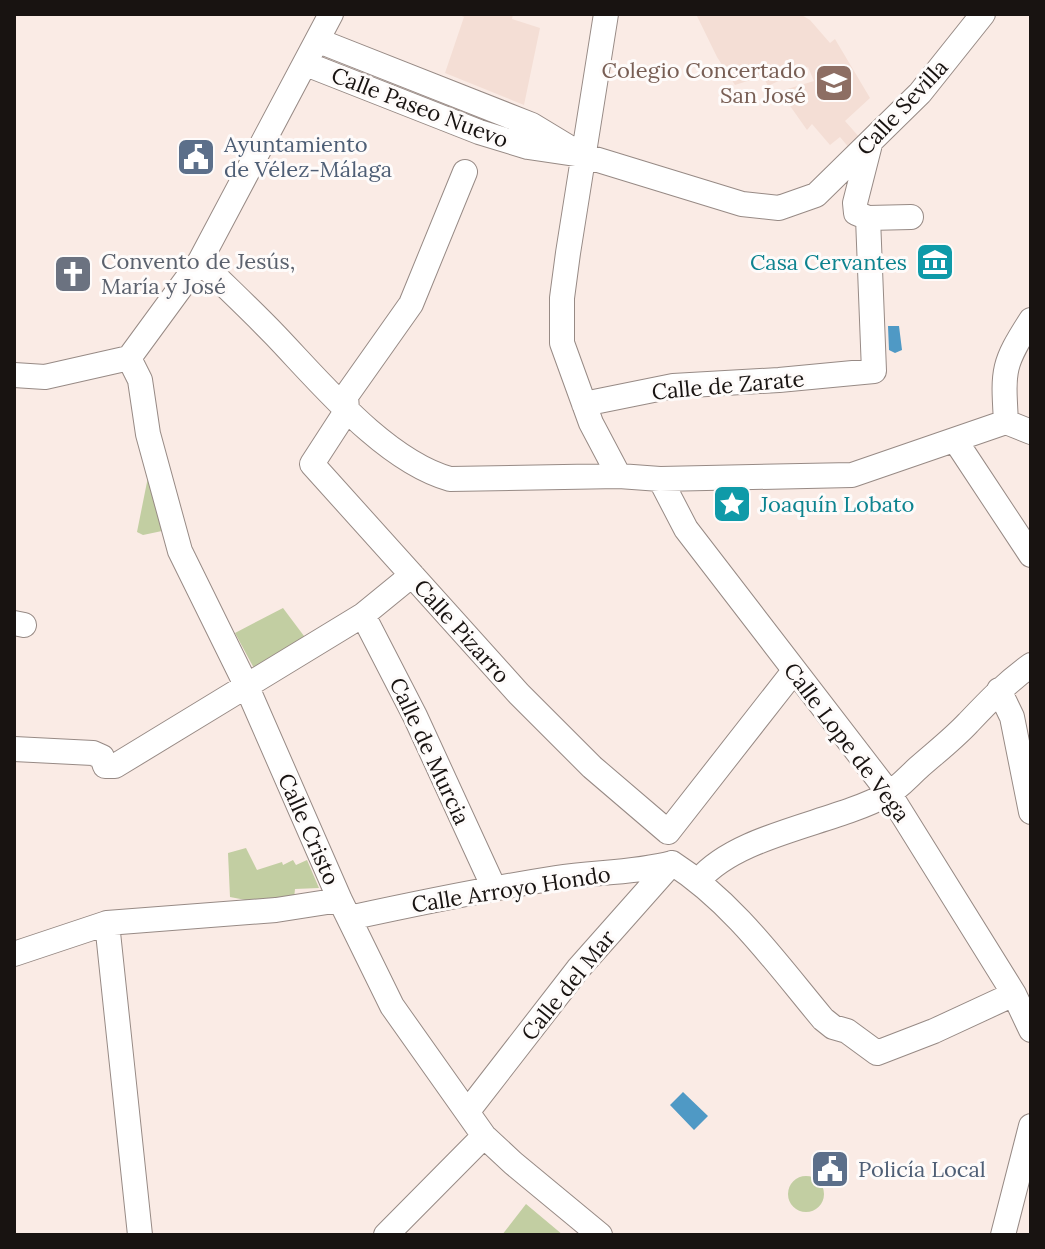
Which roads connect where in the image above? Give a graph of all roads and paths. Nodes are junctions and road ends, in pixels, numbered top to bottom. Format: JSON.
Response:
{"nodes":[{"id":1,"x":331,"y":14,"type":"edge"},
{"id":2,"x":606,"y":14,"type":"edge"},
{"id":3,"x":983,"y":14,"type":"edge"},
{"id":4,"x":319,"y":41,"type":"junction"},
{"id":5,"x":306,"y":64,"type":"junction"},
{"id":6,"x":870,"y":144,"type":"junction"},
{"id":7,"x":582,"y":155,"type":"junction"},
{"id":8,"x":465,"y":172,"type":"dead end"},
{"id":9,"x":816,"y":195,"type":"joint"},
{"id":10,"x":911,"y":217,"type":"dead end"},
{"id":11,"x":868,"y":218,"type":"junction"},
{"id":12,"x":200,"y":261,"type":"junction"},
{"id":13,"x":1031,"y":320,"type":"edge"},
{"id":14,"x":129,"y":358,"type":"junction"},
{"id":15,"x":14,"y":375,"type":"edge"},
{"id":16,"x":584,"y":404,"type":"junction"},
{"id":17,"x":347,"y":410,"type":"junction"},
{"id":18,"x":1006,"y":422,"type":"junction"},
{"id":19,"x":1031,"y":432,"type":"edge"},
{"id":20,"x":955,"y":440,"type":"junction"},
{"id":21,"x":619,"y":476,"type":"junction"},
{"id":22,"x":660,"y":479,"type":"junction"},
{"id":23,"x":1031,"y":555,"type":"edge"},
{"id":24,"x":412,"y":575,"type":"junction"},
{"id":25,"x":363,"y":615,"type":"junction"},
{"id":26,"x":1031,"y":665,"type":"edge"},
{"id":27,"x":794,"y":671,"type":"junction"},
{"id":28,"x":246,"y":685,"type":"junction"},
{"id":29,"x":999,"y":690,"type":"junction"},
{"id":30,"x":14,"y":749,"type":"edge"},
{"id":31,"x":889,"y":793,"type":"junction"},
{"id":32,"x":1031,"y":812,"type":"edge"},
{"id":33,"x":668,"y":832,"type":"junction"},
{"id":34,"x":672,"y":863,"type":"junction"},
{"id":35,"x":699,"y":880,"type":"junction"},
{"id":36,"x":494,"y":888,"type":"junction"},
{"id":37,"x":345,"y":909,"type":"junction"},
{"id":38,"x":107,"y":923,"type":"junction"},
{"id":39,"x":21,"y":949,"type":"edge"},
{"id":40,"x":1025,"y":1011,"type":"edge"},
{"id":41,"x":468,"y":1111,"type":"junction"},
{"id":42,"x":1031,"y":1126,"type":"edge"},
{"id":43,"x":484,"y":1136,"type":"junction"},
{"id":44,"x":140,"y":1235,"type":"edge"},
{"id":45,"x":386,"y":1235,"type":"edge"},
{"id":46,"x":598,"y":1235,"type":"edge"},
{"id":47,"x":1004,"y":1235,"type":"edge"}],
"edges":[{"from":1,"to":4,"type":"street"},
{"from":2,"to":7,"type":"street"},
{"from":3,"to":6,"type":"street","name":"Calle Sevilla"},
{"from":4,"to":5,"type":"street"},
{"from":4,"to":7,"type":"street","name":"Calle Paseo Nuevo"},
{"from":5,"to":7,"type":"street","name":"Calle Paseo Nuevo"},
{"from":5,"to":12,"type":"street"},
{"from":6,"to":9,"type":"street","name":"Calle Sevilla"},
{"from":6,"to":11,"type":"street"},
{"from":7,"to":9,"type":"street","name":"Calle Paseo Nuevo"},
{"from":7,"to":16,"type":"street"},
{"from":8,"to":17,"type":"street"},
{"from":10,"to":11,"type":"street"},
{"from":11,"to":16,"type":"street","name":"Calle de Zarate"},
{"from":12,"to":14,"type":"street"},
{"from":12,"to":17,"type":"street"},
{"from":13,"to":18,"type":"street"},
{"from":14,"to":15,"type":"street"},
{"from":14,"to":28,"type":"street","name":"Calle Cristo"},
{"from":16,"to":21,"type":"street"},
{"from":17,"to":21,"type":"street"},
{"from":17,"to":24,"type":"street","name":"Calle Pizarro"},
{"from":18,"to":19,"type":"street"},
{"from":18,"to":20,"type":"street"},
{"from":20,"to":22,"type":"street"},
{"from":20,"to":23,"type":"street"},
{"from":21,"to":22,"type":"street"},
{"from":22,"to":27,"type":"street","name":"Calle Lope de Vega"},
{"from":24,"to":25,"type":"street"},
{"from":24,"to":33,"type":"street","name":"Calle Pizarro"},
{"from":25,"to":28,"type":"street"},
{"from":25,"to":36,"type":"street","name":"Calle de Murcia"},
{"from":26,"to":29,"type":"street"},
{"from":27,"to":31,"type":"street","name":"Calle Lope de Vega"},
{"from":27,"to":33,"type":"street"},
{"from":28,"to":30,"type":"street"},
{"from":28,"to":37,"type":"street","name":"Calle Cristo"},
{"from":29,"to":31,"type":"street"},
{"from":29,"to":32,"type":"street"},
{"from":31,"to":35,"type":"street"},
{"from":31,"to":40,"type":"street","name":"Calle Lope de Vega"},
{"from":33,"to":34,"type":"street"},
{"from":34,"to":35,"type":"street"},
{"from":34,"to":36,"type":"street","name":"Calle Arroyo Hondo"},
{"from":34,"to":41,"type":"street","name":"Calle del Mar"},
{"from":35,"to":40,"type":"street"},
{"from":36,"to":37,"type":"street","name":"Calle Arroyo Hondo"},
{"from":37,"to":38,"type":"street","name":"Calle Arroyo Hondo"},
{"from":37,"to":41,"type":"street","name":"Calle Cristo"},
{"from":38,"to":39,"type":"street","name":"Calle Arroyo Hondo"},
{"from":38,"to":44,"type":"street"},
{"from":41,"to":43,"type":"street","name":"Calle Cristo"},
{"from":42,"to":47,"type":"street"},
{"from":43,"to":45,"type":"street"},
{"from":43,"to":46,"type":"street","name":"Calle Cristo"}]}
